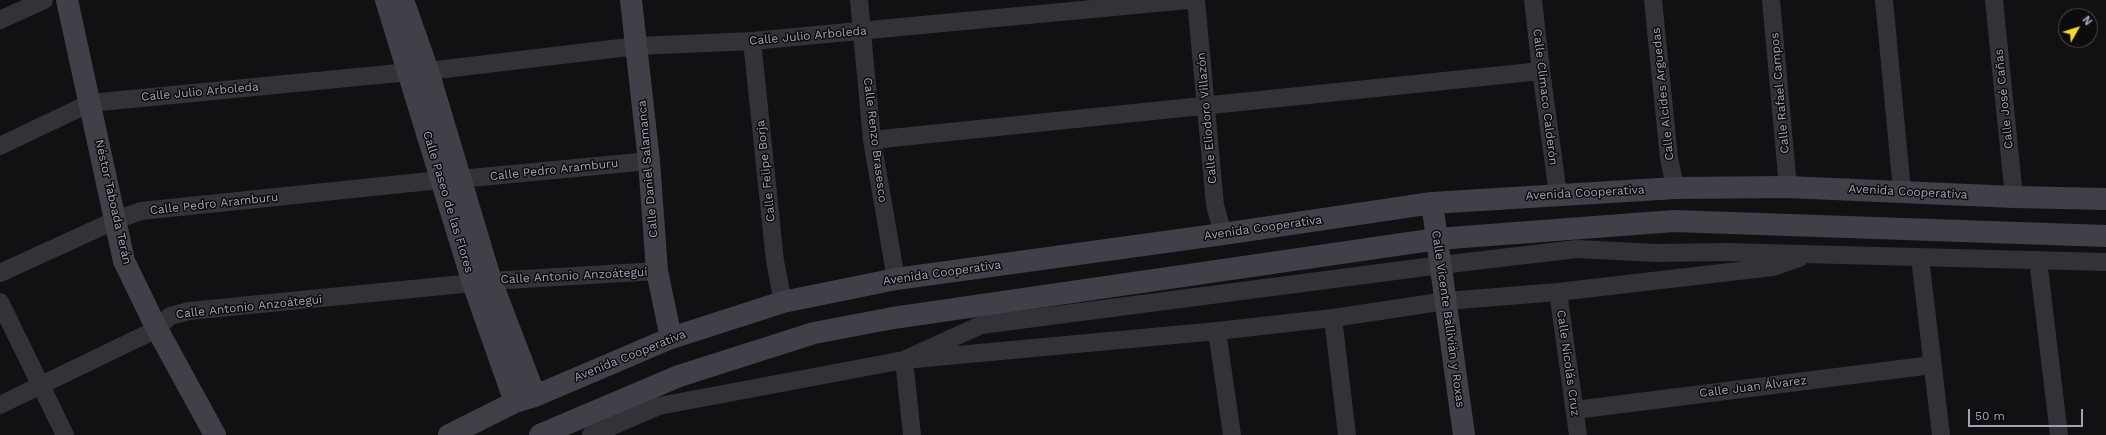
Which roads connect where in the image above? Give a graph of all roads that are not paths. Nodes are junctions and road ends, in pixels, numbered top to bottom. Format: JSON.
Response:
{"nodes":[{"id":1,"x":44,"y":0,"type":"edge"},
{"id":2,"x":67,"y":0,"type":"edge"},
{"id":3,"x":386,"y":0,"type":"edge"},
{"id":4,"x":403,"y":0,"type":"edge"},
{"id":5,"x":631,"y":0,"type":"edge"},
{"id":6,"x":859,"y":0,"type":"edge"},
{"id":7,"x":1188,"y":0,"type":"edge"},
{"id":8,"x":1196,"y":0,"type":"edge"},
{"id":9,"x":1533,"y":0,"type":"edge"},
{"id":10,"x":1653,"y":0,"type":"edge"},
{"id":11,"x":1771,"y":0,"type":"edge"},
{"id":12,"x":1884,"y":0,"type":"edge"},
{"id":13,"x":1994,"y":0,"type":"edge"},
{"id":14,"x":0,"y":20,"type":"edge"},
{"id":15,"x":862,"y":31,"type":"junction"},
{"id":16,"x":752,"y":40,"type":"junction"},
{"id":17,"x":636,"y":46,"type":"junction"},
{"id":18,"x":1540,"y":71,"type":"junction"},
{"id":19,"x":419,"y":72,"type":"junction"},
{"id":20,"x":90,"y":103,"type":"junction"},
{"id":21,"x":1206,"y":106,"type":"junction"},
{"id":22,"x":872,"y":140,"type":"junction"},
{"id":23,"x":0,"y":146,"type":"edge"},
{"id":24,"x":649,"y":161,"type":"junction"},
{"id":25,"x":450,"y":180,"type":"junction"},
{"id":26,"x":1788,"y":187,"type":"junction"},
{"id":27,"x":1675,"y":188,"type":"junction"},
{"id":28,"x":1902,"y":191,"type":"junction"},
{"id":29,"x":1558,"y":194,"type":"junction"},
{"id":30,"x":2014,"y":197,"type":"junction"},
{"id":31,"x":2106,"y":199,"type":"edge"},
{"id":32,"x":1432,"y":203,"type":"junction"},
{"id":33,"x":116,"y":220,"type":"junction"},
{"id":34,"x":1223,"y":234,"type":"junction"},
{"id":35,"x":2106,"y":236,"type":"edge"},
{"id":36,"x":1437,"y":239,"type":"junction"},
{"id":37,"x":1807,"y":255,"type":"junction"},
{"id":38,"x":1920,"y":258,"type":"junction"},
{"id":39,"x":2038,"y":260,"type":"junction"},
{"id":40,"x":2106,"y":262,"type":"edge"},
{"id":41,"x":1441,"y":265,"type":"junction"},
{"id":42,"x":657,"y":271,"type":"junction"},
{"id":43,"x":0,"y":273,"type":"edge"},
{"id":44,"x":896,"y":279,"type":"junction"},
{"id":45,"x":482,"y":282,"type":"junction"},
{"id":46,"x":1558,"y":292,"type":"junction"},
{"id":47,"x":1446,"y":301,"type":"junction"},
{"id":48,"x":0,"y":302,"type":"edge"},
{"id":49,"x":783,"y":302,"type":"junction"},
{"id":50,"x":1333,"y":318,"type":"junction"},
{"id":51,"x":157,"y":329,"type":"junction"},
{"id":52,"x":1217,"y":331,"type":"junction"},
{"id":53,"x":671,"y":338,"type":"junction"},
{"id":54,"x":904,"y":360,"type":"junction"},
{"id":55,"x":1932,"y":365,"type":"junction"},
{"id":56,"x":41,"y":385,"type":"junction"},
{"id":57,"x":525,"y":399,"type":"junction"},
{"id":58,"x":0,"y":405,"type":"edge"},
{"id":59,"x":1575,"y":410,"type":"junction"},
{"id":60,"x":65,"y":435,"type":"edge"},
{"id":61,"x":215,"y":435,"type":"edge"},
{"id":62,"x":449,"y":435,"type":"edge"},
{"id":63,"x":540,"y":435,"type":"edge"},
{"id":64,"x":591,"y":435,"type":"edge"},
{"id":65,"x":912,"y":435,"type":"edge"},
{"id":66,"x":1232,"y":435,"type":"edge"},
{"id":67,"x":1347,"y":435,"type":"edge"},
{"id":68,"x":1464,"y":435,"type":"edge"},
{"id":69,"x":1578,"y":435,"type":"edge"},
{"id":70,"x":1942,"y":435,"type":"edge"},
{"id":71,"x":2059,"y":435,"type":"edge"}],
"edges":[{"from":1,"to":14,"type":"street"},
{"from":2,"to":20,"type":"street","name":"Néstor Taboada Terán"},
{"from":3,"to":19,"type":"street","name":"Calle Paseo de las Flores"},
{"from":4,"to":19,"type":"street","name":"Calle Paseo de las Flores"},
{"from":5,"to":17,"type":"street","name":"Calle Daniel Salamanca"},
{"from":6,"to":15,"type":"street","name":"Calle Renzo Brasesco"},
{"from":7,"to":15,"type":"street","name":"Calle Julio Arboleda"},
{"from":8,"to":21,"type":"street","name":"Calle Eliodoro Villazón"},
{"from":9,"to":18,"type":"street","name":"Calle Climaco Calderón"},
{"from":10,"to":27,"type":"street","name":"Calle Alcides Arguedas"},
{"from":11,"to":26,"type":"street","name":"Calle Rafael Campos"},
{"from":12,"to":28,"type":"street"},
{"from":13,"to":30,"type":"street","name":"Calle José Cañas"},
{"from":15,"to":16,"type":"street","name":"Calle Julio Arboleda"},
{"from":15,"to":22,"type":"street","name":"Calle Renzo Brasesco"},
{"from":16,"to":17,"type":"street","name":"Calle Julio Arboleda"},
{"from":16,"to":49,"type":"street","name":"Calle Felipe Borja"},
{"from":17,"to":19,"type":"street","name":"Calle Julio Arboleda"},
{"from":17,"to":24,"type":"street","name":"Calle Daniel Salamanca"},
{"from":18,"to":21,"type":"street"},
{"from":18,"to":29,"type":"street","name":"Calle Climaco Calderón"},
{"from":19,"to":20,"type":"street","name":"Calle Julio Arboleda"},
{"from":19,"to":25,"type":"street","name":"Calle Paseo de las Flores"},
{"from":20,"to":23,"type":"street","name":"Calle Julio Arboleda"},
{"from":20,"to":33,"type":"street","name":"Néstor Taboada Terán"},
{"from":21,"to":22,"type":"street"},
{"from":21,"to":34,"type":"street","name":"Calle Eliodoro Villazón"},
{"from":22,"to":44,"type":"street","name":"Calle Renzo Brasesco"},
{"from":24,"to":25,"type":"street","name":"Calle Pedro Aramburu"},
{"from":24,"to":42,"type":"street","name":"Calle Daniel Salamanca"},
{"from":25,"to":33,"type":"street","name":"Calle Pedro Aramburu"},
{"from":25,"to":45,"type":"street","name":"Calle Paseo de las Flores"},
{"from":26,"to":27,"type":"street","name":"Avenida Cooperativa"},
{"from":26,"to":28,"type":"street","name":"Avenida Cooperativa"},
{"from":27,"to":29,"type":"street","name":"Avenida Cooperativa"},
{"from":28,"to":30,"type":"street","name":"Avenida Cooperativa"},
{"from":29,"to":32,"type":"street","name":"Avenida Cooperativa"},
{"from":30,"to":31,"type":"street","name":"Avenida Cooperativa"},
{"from":32,"to":34,"type":"street","name":"Avenida Cooperativa"},
{"from":32,"to":36,"type":"street","name":"Calle Vicente Ballivián y Roxas"},
{"from":33,"to":43,"type":"street","name":"Calle Pedro Aramburu"},
{"from":33,"to":51,"type":"street","name":"Néstor Taboada Terán"},
{"from":34,"to":44,"type":"street","name":"Avenida Cooperativa"},
{"from":35,"to":36,"type":"street"},
{"from":36,"to":41,"type":"street","name":"Calle Vicente Ballivián y Roxas"},
{"from":36,"to":63,"type":"street"},
{"from":37,"to":38,"type":"street"},
{"from":37,"to":41,"type":"street"},
{"from":37,"to":46,"type":"street"},
{"from":38,"to":39,"type":"street"},
{"from":38,"to":55,"type":"street"},
{"from":39,"to":40,"type":"street"},
{"from":39,"to":71,"type":"street"},
{"from":41,"to":47,"type":"street","name":"Calle Vicente Ballivián y Roxas"},
{"from":41,"to":54,"type":"street"},
{"from":42,"to":45,"type":"street","name":"Calle Antonio Anzoátegui"},
{"from":42,"to":53,"type":"street","name":"Calle Daniel Salamanca"},
{"from":44,"to":49,"type":"street","name":"Avenida Cooperativa"},
{"from":45,"to":51,"type":"street","name":"Calle Antonio Anzoátegui"},
{"from":45,"to":57,"type":"street","name":"Calle Paseo de las Flores"},
{"from":46,"to":47,"type":"street"},
{"from":46,"to":59,"type":"street","name":"Calle Nicolás Cruz"},
{"from":47,"to":50,"type":"street"},
{"from":47,"to":68,"type":"street","name":"Calle Vicente Ballivián y Roxas"},
{"from":48,"to":56,"type":"street"},
{"from":49,"to":53,"type":"street","name":"Avenida Cooperativa"},
{"from":50,"to":52,"type":"street"},
{"from":50,"to":67,"type":"street"},
{"from":51,"to":56,"type":"street","name":"Calle Antonio Anzoátegui"},
{"from":51,"to":61,"type":"street","name":"Néstor Taboada Terán"},
{"from":52,"to":54,"type":"street"},
{"from":52,"to":66,"type":"street"},
{"from":53,"to":57,"type":"street","name":"Avenida Cooperativa"},
{"from":54,"to":64,"type":"street"},
{"from":54,"to":65,"type":"street"},
{"from":55,"to":59,"type":"street","name":"Calle Juan Álvarez"},
{"from":55,"to":70,"type":"street"},
{"from":56,"to":58,"type":"street","name":"Calle Antonio Anzoátegui"},
{"from":56,"to":60,"type":"street"},
{"from":57,"to":62,"type":"street","name":"Avenida Cooperativa"},
{"from":59,"to":69,"type":"street","name":"Calle Nicolás Cruz"}]}
